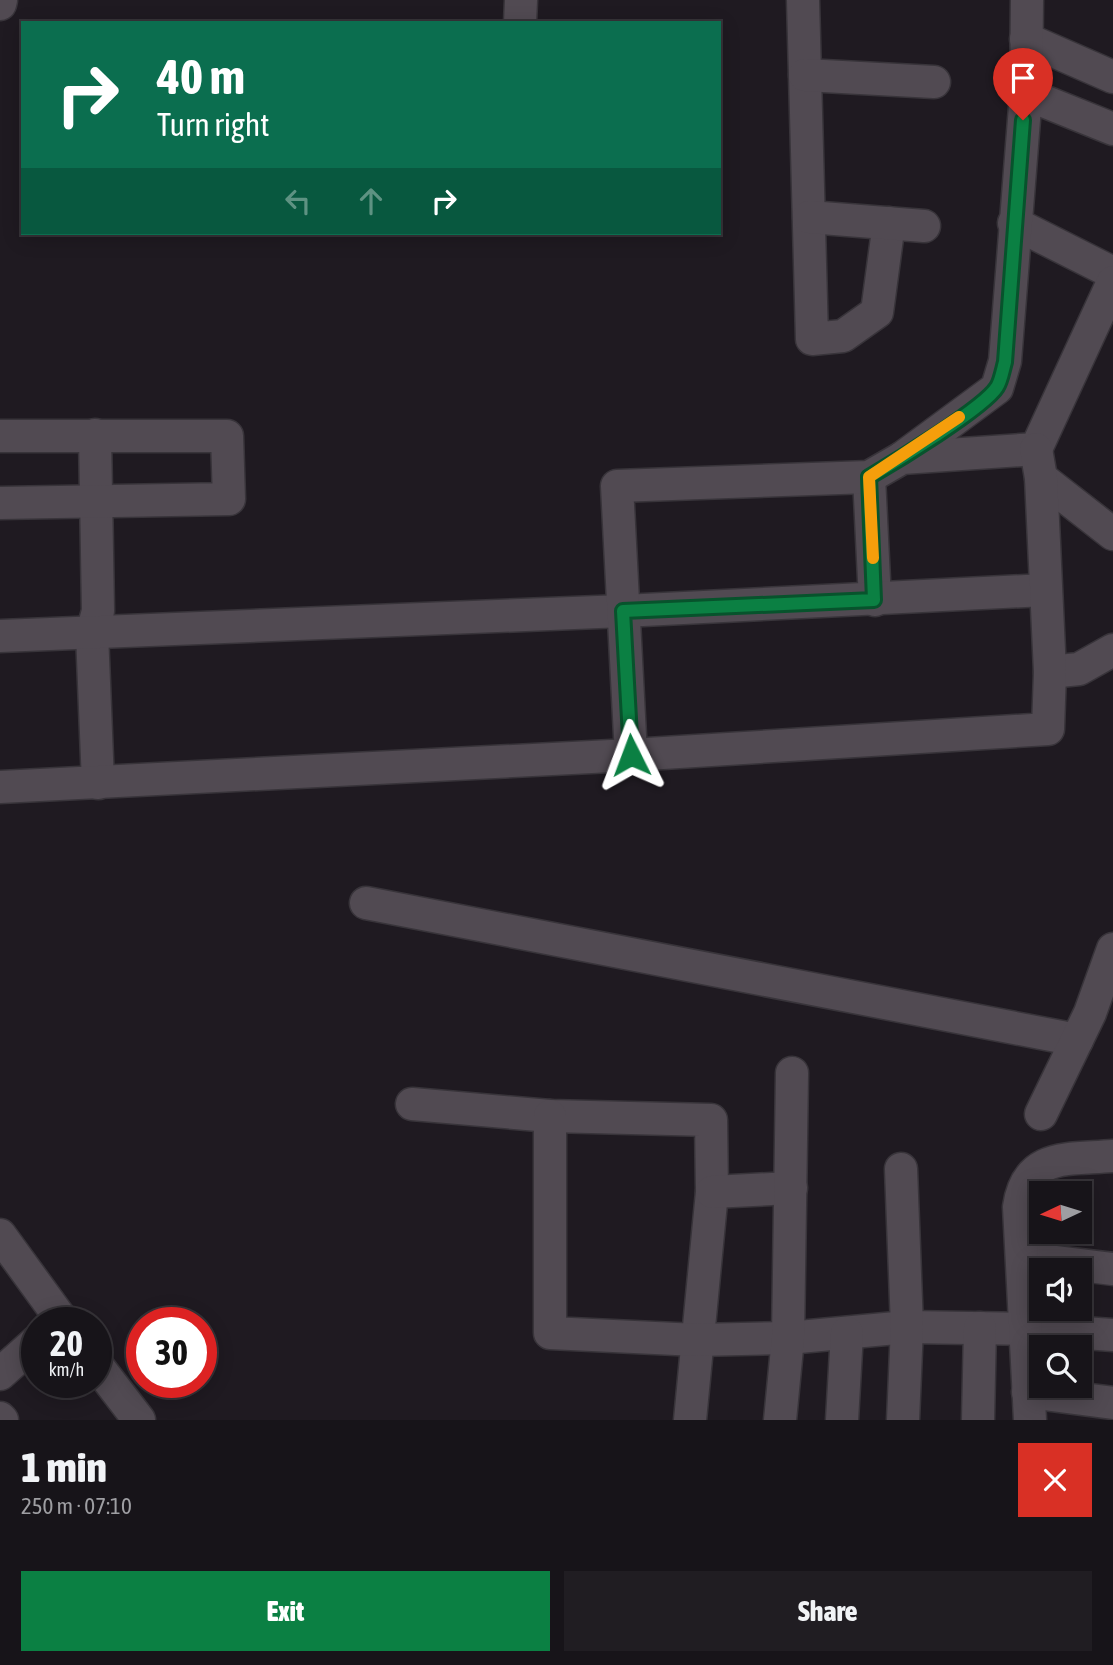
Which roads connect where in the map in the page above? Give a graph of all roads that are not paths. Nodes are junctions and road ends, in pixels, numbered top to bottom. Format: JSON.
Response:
{"nodes":[{"id":1,"x":521,"y":0,"type":"edge"},
{"id":2,"x":803,"y":0,"type":"edge"},
{"id":3,"x":1027,"y":0,"type":"edge"},
{"id":4,"x":520,"y":21,"type":"edge"},
{"id":5,"x":1026,"y":38,"type":"junction"},
{"id":6,"x":805,"y":75,"type":"junction"},
{"id":7,"x":1113,"y":77,"type":"edge"},
{"id":8,"x":934,"y":82,"type":"dead end"},
{"id":9,"x":1026,"y":94,"type":"junction"},
{"id":10,"x":1113,"y":129,"type":"edge"},
{"id":11,"x":809,"y":217,"type":"junction"},
{"id":12,"x":889,"y":223,"type":"junction"},
{"id":13,"x":1014,"y":223,"type":"junction"},
{"id":14,"x":924,"y":226,"type":"dead end"},
{"id":15,"x":1113,"y":273,"type":"edge"},
{"id":16,"x":1113,"y":282,"type":"edge"},
{"id":17,"x":95,"y":435,"type":"junction"},
{"id":18,"x":0,"y":436,"type":"edge"},
{"id":19,"x":902,"y":458,"type":"junction"},
{"id":20,"x":1038,"y":464,"type":"junction"},
{"id":21,"x":869,"y":477,"type":"junction"},
{"id":22,"x":96,"y":501,"type":"junction"},
{"id":23,"x":0,"y":503,"type":"edge"},
{"id":24,"x":1113,"y":534,"type":"edge"},
{"id":25,"x":1045,"y":590,"type":"junction"},
{"id":26,"x":874,"y":600,"type":"junction"},
{"id":27,"x":623,"y":611,"type":"junction"},
{"id":28,"x":92,"y":633,"type":"junction"},
{"id":29,"x":0,"y":636,"type":"edge"},
{"id":30,"x":1113,"y":650,"type":"edge"},
{"id":31,"x":1050,"y":672,"type":"junction"},
{"id":32,"x":631,"y":755,"type":"junction"},
{"id":33,"x":98,"y":783,"type":"junction"},
{"id":34,"x":0,"y":787,"type":"edge"},
{"id":35,"x":366,"y":902,"type":"dead end"},
{"id":36,"x":1113,"y":949,"type":"edge"},
{"id":37,"x":1092,"y":1031,"type":"edge"},
{"id":38,"x":792,"y":1073,"type":"dead end"},
{"id":39,"x":412,"y":1104,"type":"dead end"},
{"id":40,"x":1041,"y":1114,"type":"dead end"},
{"id":41,"x":550,"y":1116,"type":"junction"},
{"id":42,"x":1113,"y":1156,"type":"edge"},
{"id":43,"x":901,"y":1169,"type":"dead end"},
{"id":44,"x":791,"y":1188,"type":"junction"},
{"id":45,"x":712,"y":1192,"type":"junction"},
{"id":46,"x":0,"y":1235,"type":"edge"},
{"id":47,"x":1023,"y":1258,"type":"junction"},
{"id":48,"x":1113,"y":1269,"type":"edge"},
{"id":49,"x":50,"y":1307,"type":"edge"},
{"id":50,"x":907,"y":1327,"type":"junction"},
{"id":51,"x":980,"y":1328,"type":"junction"},
{"id":52,"x":1027,"y":1329,"type":"junction"},
{"id":53,"x":847,"y":1334,"type":"junction"},
{"id":54,"x":1113,"y":1335,"type":"edge"},
{"id":55,"x":788,"y":1338,"type":"junction"},
{"id":56,"x":697,"y":1340,"type":"junction"},
{"id":57,"x":21,"y":1355,"type":"edge"},
{"id":58,"x":0,"y":1374,"type":"edge"},
{"id":59,"x":112,"y":1385,"type":"edge"},
{"id":60,"x":1113,"y":1403,"type":"edge"},
{"id":61,"x":1029,"y":1406,"type":"edge"},
{"id":62,"x":139,"y":1420,"type":"edge"},
{"id":63,"x":690,"y":1420,"type":"edge"},
{"id":64,"x":780,"y":1420,"type":"edge"},
{"id":65,"x":842,"y":1420,"type":"edge"},
{"id":66,"x":902,"y":1420,"type":"edge"},
{"id":67,"x":978,"y":1420,"type":"edge"}],
"edges":[{"from":1,"to":4,"type":"street"},
{"from":2,"to":6,"type":"street"},
{"from":3,"to":5,"type":"street"},
{"from":5,"to":7,"type":"street"},
{"from":5,"to":9,"type":"street"},
{"from":6,"to":8,"type":"street"},
{"from":6,"to":11,"type":"street"},
{"from":9,"to":10,"type":"street"},
{"from":9,"to":13,"type":"street"},
{"from":11,"to":12,"type":"street"},
{"from":11,"to":12,"type":"street"},
{"from":12,"to":14,"type":"street"},
{"from":13,"to":15,"type":"street"},
{"from":13,"to":19,"type":"street"},
{"from":16,"to":20,"type":"street"},
{"from":17,"to":18,"type":"street"},
{"from":17,"to":22,"type":"street"},
{"from":17,"to":22,"type":"street"},
{"from":19,"to":20,"type":"street"},
{"from":19,"to":21,"type":"street"},
{"from":20,"to":24,"type":"street"},
{"from":20,"to":25,"type":"street"},
{"from":21,"to":26,"type":"street"},
{"from":21,"to":27,"type":"street"},
{"from":22,"to":23,"type":"street"},
{"from":22,"to":28,"type":"street"},
{"from":25,"to":26,"type":"street"},
{"from":25,"to":31,"type":"street"},
{"from":26,"to":27,"type":"street"},
{"from":27,"to":28,"type":"street"},
{"from":27,"to":32,"type":"street"},
{"from":28,"to":29,"type":"street"},
{"from":28,"to":33,"type":"street"},
{"from":30,"to":31,"type":"street"},
{"from":31,"to":32,"type":"street"},
{"from":32,"to":33,"type":"street"},
{"from":33,"to":34,"type":"street"},
{"from":35,"to":37,"type":"street"},
{"from":36,"to":37,"type":"street"},
{"from":37,"to":40,"type":"street"},
{"from":38,"to":44,"type":"street"},
{"from":39,"to":41,"type":"street"},
{"from":41,"to":45,"type":"street"},
{"from":41,"to":56,"type":"street"},
{"from":42,"to":47,"type":"street"},
{"from":43,"to":50,"type":"street"},
{"from":44,"to":45,"type":"street"},
{"from":44,"to":55,"type":"street"},
{"from":45,"to":56,"type":"street"},
{"from":46,"to":49,"type":"street"},
{"from":47,"to":48,"type":"street"},
{"from":47,"to":52,"type":"street"},
{"from":50,"to":51,"type":"street"},
{"from":50,"to":53,"type":"street"},
{"from":50,"to":66,"type":"street"},
{"from":51,"to":52,"type":"street"},
{"from":51,"to":67,"type":"street"},
{"from":52,"to":54,"type":"street"},
{"from":52,"to":61,"type":"street"},
{"from":53,"to":55,"type":"street"},
{"from":53,"to":65,"type":"street"},
{"from":55,"to":56,"type":"street"},
{"from":55,"to":64,"type":"street"},
{"from":56,"to":63,"type":"street"},
{"from":57,"to":58,"type":"street"},
{"from":59,"to":62,"type":"street"},
{"from":60,"to":61,"type":"street"}]}
